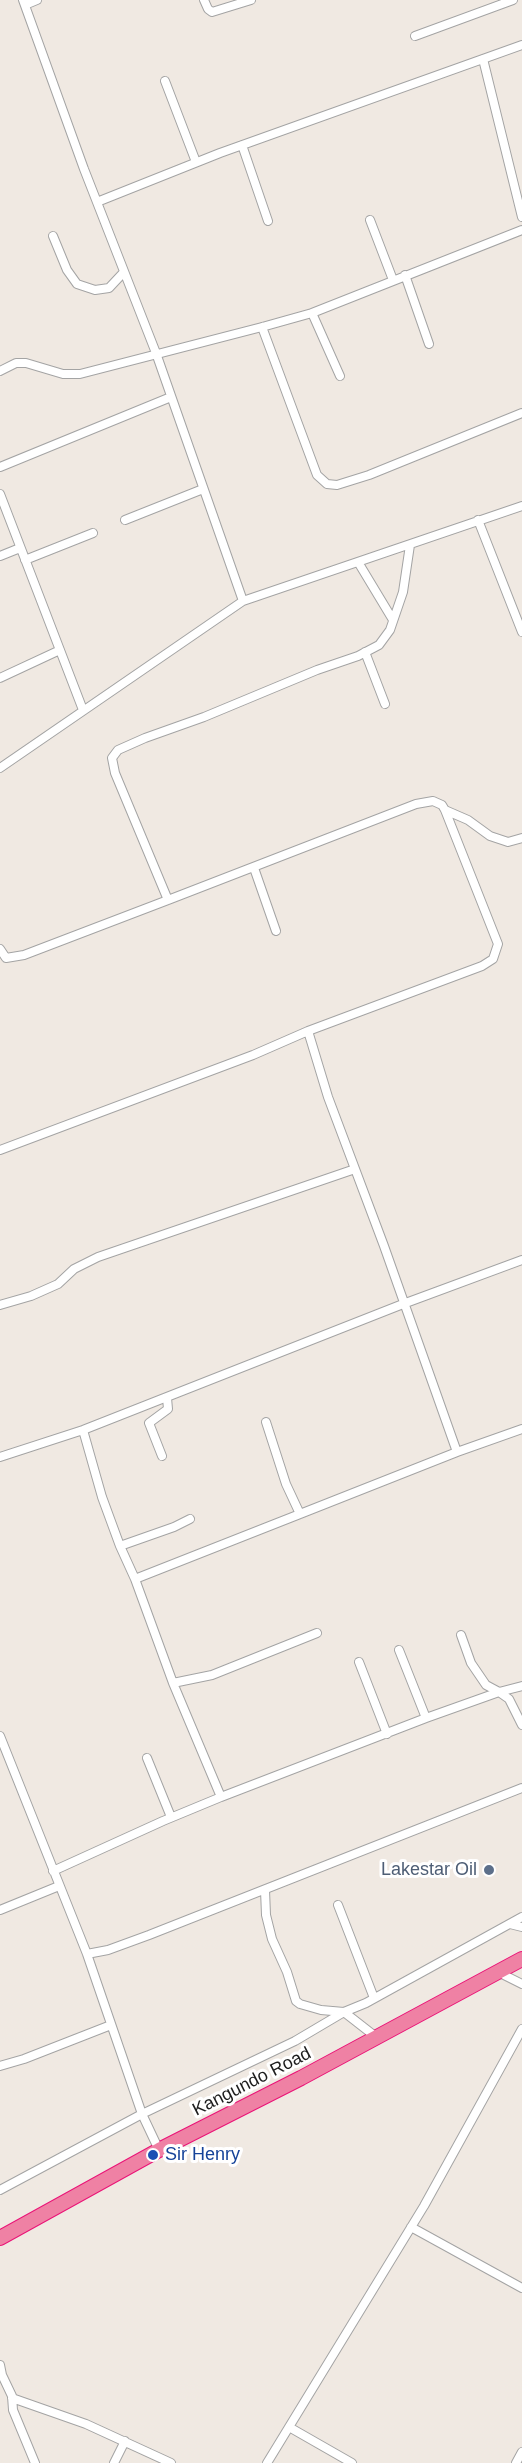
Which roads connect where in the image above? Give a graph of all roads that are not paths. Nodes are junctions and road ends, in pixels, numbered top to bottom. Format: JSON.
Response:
{"nodes":[{"id":1,"x":38,"y":0,"type":"edge"},
{"id":2,"x":204,"y":0,"type":"edge"},
{"id":3,"x":251,"y":0,"type":"edge"},
{"id":4,"x":513,"y":0,"type":"edge"},
{"id":5,"x":24,"y":3,"type":"edge"},
{"id":6,"x":415,"y":36,"type":"dead end"},
{"id":7,"x":522,"y":45,"type":"edge"},
{"id":8,"x":483,"y":59,"type":"junction"},
{"id":9,"x":165,"y":81,"type":"dead end"},
{"id":10,"x":242,"y":145,"type":"junction"},
{"id":11,"x":196,"y":162,"type":"junction"},
{"id":12,"x":97,"y":202,"type":"junction"},
{"id":13,"x":522,"y":217,"type":"edge"},
{"id":14,"x":370,"y":220,"type":"dead end"},
{"id":15,"x":268,"y":221,"type":"dead end"},
{"id":16,"x":522,"y":230,"type":"edge"},
{"id":17,"x":53,"y":236,"type":"dead end"},
{"id":18,"x":124,"y":272,"type":"junction"},
{"id":19,"x":405,"y":275,"type":"junction"},
{"id":20,"x":393,"y":280,"type":"junction"},
{"id":21,"x":312,"y":313,"type":"junction"},
{"id":22,"x":262,"y":327,"type":"junction"},
{"id":23,"x":429,"y":344,"type":"dead end"},
{"id":24,"x":156,"y":353,"type":"junction"},
{"id":25,"x":0,"y":371,"type":"edge"},
{"id":26,"x":340,"y":376,"type":"dead end"},
{"id":27,"x":171,"y":397,"type":"junction"},
{"id":28,"x":522,"y":413,"type":"edge"},
{"id":29,"x":0,"y":467,"type":"edge"},
{"id":30,"x":203,"y":489,"type":"junction"},
{"id":31,"x":0,"y":494,"type":"edge"},
{"id":32,"x":2,"y":505,"type":"edge"},
{"id":33,"x":522,"y":506,"type":"edge"},
{"id":34,"x":125,"y":520,"type":"dead end"},
{"id":35,"x":478,"y":520,"type":"junction"},
{"id":36,"x":93,"y":533,"type":"dead end"},
{"id":37,"x":410,"y":546,"type":"junction"},
{"id":38,"x":21,"y":548,"type":"junction"},
{"id":39,"x":0,"y":556,"type":"edge"},
{"id":40,"x":25,"y":560,"type":"junction"},
{"id":41,"x":358,"y":562,"type":"junction"},
{"id":42,"x":243,"y":601,"type":"junction"},
{"id":43,"x":393,"y":620,"type":"junction"},
{"id":44,"x":522,"y":632,"type":"edge"},
{"id":45,"x":60,"y":650,"type":"junction"},
{"id":46,"x":365,"y":652,"type":"junction"},
{"id":47,"x":0,"y":678,"type":"edge"},
{"id":48,"x":385,"y":704,"type":"dead end"},
{"id":49,"x":83,"y":710,"type":"junction"},
{"id":50,"x":0,"y":768,"type":"edge"},
{"id":51,"x":445,"y":810,"type":"junction"},
{"id":52,"x":522,"y":838,"type":"edge"},
{"id":53,"x":255,"y":868,"type":"junction"},
{"id":54,"x":168,"y":900,"type":"junction"},
{"id":55,"x":276,"y":931,"type":"dead end"},
{"id":56,"x":0,"y":949,"type":"edge"},
{"id":57,"x":3,"y":960,"type":"edge"},
{"id":58,"x":308,"y":1031,"type":"junction"},
{"id":59,"x":0,"y":1150,"type":"edge"},
{"id":60,"x":356,"y":1169,"type":"junction"},
{"id":61,"x":522,"y":1260,"type":"edge"},
{"id":62,"x":403,"y":1304,"type":"junction"},
{"id":63,"x":0,"y":1305,"type":"edge"},
{"id":64,"x":167,"y":1398,"type":"junction"},
{"id":65,"x":266,"y":1422,"type":"dead end"},
{"id":66,"x":522,"y":1429,"type":"edge"},
{"id":67,"x":83,"y":1430,"type":"junction"},
{"id":68,"x":457,"y":1452,"type":"junction"},
{"id":69,"x":0,"y":1455,"type":"edge"},
{"id":70,"x":162,"y":1456,"type":"dead end"},
{"id":71,"x":300,"y":1514,"type":"junction"},
{"id":72,"x":190,"y":1518,"type":"dead end"},
{"id":73,"x":120,"y":1546,"type":"junction"},
{"id":74,"x":135,"y":1579,"type":"junction"},
{"id":75,"x":317,"y":1633,"type":"dead end"},
{"id":76,"x":461,"y":1635,"type":"dead end"},
{"id":77,"x":399,"y":1650,"type":"dead end"},
{"id":78,"x":359,"y":1662,"type":"dead end"},
{"id":79,"x":173,"y":1683,"type":"junction"},
{"id":80,"x":522,"y":1686,"type":"edge"},
{"id":81,"x":499,"y":1692,"type":"junction"},
{"id":82,"x":426,"y":1718,"type":"junction"},
{"id":83,"x":522,"y":1725,"type":"edge"},
{"id":84,"x":387,"y":1734,"type":"junction"},
{"id":85,"x":0,"y":1736,"type":"edge"},
{"id":86,"x":147,"y":1758,"type":"dead end"},
{"id":87,"x":522,"y":1788,"type":"edge"},
{"id":88,"x":221,"y":1797,"type":"junction"},
{"id":89,"x":171,"y":1817,"type":"junction"},
{"id":90,"x":53,"y":1871,"type":"junction"},
{"id":91,"x":59,"y":1886,"type":"junction"},
{"id":92,"x":265,"y":1890,"type":"junction"},
{"id":93,"x":338,"y":1905,"type":"dead end"},
{"id":94,"x":0,"y":1910,"type":"edge"},
{"id":95,"x":522,"y":1917,"type":"edge"},
{"id":96,"x":510,"y":1924,"type":"junction"},
{"id":97,"x":522,"y":1927,"type":"edge"},
{"id":98,"x":87,"y":1954,"type":"junction"},
{"id":99,"x":522,"y":1959,"type":"edge"},
{"id":100,"x":498,"y":1972,"type":"junction"},
{"id":101,"x":522,"y":1984,"type":"edge"},
{"id":102,"x":374,"y":1998,"type":"junction"},
{"id":103,"x":344,"y":2012,"type":"junction"},
{"id":104,"x":111,"y":2025,"type":"junction"},
{"id":105,"x":522,"y":2029,"type":"edge"},
{"id":106,"x":376,"y":2037,"type":"junction"},
{"id":107,"x":0,"y":2066,"type":"edge"},
{"id":108,"x":142,"y":2114,"type":"junction"},
{"id":109,"x":159,"y":2150,"type":"junction"},
{"id":110,"x":0,"y":2190,"type":"edge"},
{"id":111,"x":411,"y":2227,"type":"junction"},
{"id":112,"x":0,"y":2238,"type":"edge"},
{"id":113,"x":522,"y":2288,"type":"edge"},
{"id":114,"x":0,"y":2365,"type":"edge"},
{"id":115,"x":12,"y":2398,"type":"junction"},
{"id":116,"x":289,"y":2427,"type":"junction"},
{"id":117,"x":125,"y":2441,"type":"junction"},
{"id":118,"x":522,"y":2452,"type":"edge"},
{"id":119,"x":34,"y":2463,"type":"edge"},
{"id":120,"x":114,"y":2463,"type":"edge"},
{"id":121,"x":171,"y":2463,"type":"edge"},
{"id":122,"x":267,"y":2463,"type":"edge"},
{"id":123,"x":352,"y":2463,"type":"edge"},
{"id":124,"x":516,"y":2463,"type":"edge"}],
"edges":[{"from":1,"to":5,"type":"street"},
{"from":2,"to":3,"type":"street"},
{"from":4,"to":6,"type":"street"},
{"from":5,"to":12,"type":"street"},
{"from":7,"to":8,"type":"street"},
{"from":8,"to":10,"type":"street"},
{"from":8,"to":13,"type":"street"},
{"from":9,"to":11,"type":"street"},
{"from":10,"to":11,"type":"street"},
{"from":10,"to":15,"type":"street"},
{"from":11,"to":12,"type":"street"},
{"from":12,"to":18,"type":"street"},
{"from":14,"to":20,"type":"street"},
{"from":16,"to":19,"type":"street"},
{"from":17,"to":18,"type":"street"},
{"from":18,"to":24,"type":"street"},
{"from":19,"to":20,"type":"street"},
{"from":19,"to":23,"type":"street"},
{"from":20,"to":21,"type":"street"},
{"from":21,"to":22,"type":"street"},
{"from":21,"to":26,"type":"street"},
{"from":22,"to":24,"type":"street"},
{"from":22,"to":28,"type":"street"},
{"from":24,"to":25,"type":"street"},
{"from":24,"to":27,"type":"street"},
{"from":27,"to":29,"type":"street"},
{"from":27,"to":30,"type":"street"},
{"from":30,"to":34,"type":"street"},
{"from":30,"to":42,"type":"street"},
{"from":31,"to":32,"type":"street"},
{"from":32,"to":38,"type":"street"},
{"from":33,"to":35,"type":"street"},
{"from":35,"to":37,"type":"street"},
{"from":35,"to":44,"type":"street"},
{"from":36,"to":40,"type":"street"},
{"from":37,"to":41,"type":"street"},
{"from":37,"to":43,"type":"street"},
{"from":38,"to":39,"type":"street"},
{"from":38,"to":40,"type":"street"},
{"from":40,"to":45,"type":"street"},
{"from":41,"to":42,"type":"street"},
{"from":41,"to":43,"type":"street"},
{"from":42,"to":49,"type":"street"},
{"from":43,"to":46,"type":"street"},
{"from":45,"to":47,"type":"street"},
{"from":45,"to":49,"type":"street"},
{"from":46,"to":48,"type":"street"},
{"from":46,"to":54,"type":"street"},
{"from":49,"to":50,"type":"street"},
{"from":51,"to":52,"type":"street"},
{"from":51,"to":53,"type":"street"},
{"from":51,"to":58,"type":"street"},
{"from":53,"to":54,"type":"street"},
{"from":53,"to":55,"type":"street"},
{"from":54,"to":57,"type":"street"},
{"from":56,"to":57,"type":"street"},
{"from":58,"to":59,"type":"street"},
{"from":58,"to":60,"type":"street"},
{"from":60,"to":62,"type":"street"},
{"from":60,"to":63,"type":"street"},
{"from":61,"to":62,"type":"street"},
{"from":62,"to":64,"type":"street"},
{"from":62,"to":68,"type":"street"},
{"from":64,"to":67,"type":"street"},
{"from":64,"to":70,"type":"street"},
{"from":65,"to":71,"type":"street"},
{"from":66,"to":68,"type":"street"},
{"from":67,"to":69,"type":"street"},
{"from":67,"to":73,"type":"street"},
{"from":68,"to":71,"type":"street"},
{"from":71,"to":74,"type":"street"},
{"from":72,"to":73,"type":"street"},
{"from":73,"to":74,"type":"street"},
{"from":74,"to":79,"type":"street"},
{"from":75,"to":79,"type":"street"},
{"from":76,"to":81,"type":"street"},
{"from":77,"to":82,"type":"street"},
{"from":78,"to":84,"type":"street"},
{"from":79,"to":88,"type":"street"},
{"from":80,"to":81,"type":"street"},
{"from":81,"to":82,"type":"street"},
{"from":81,"to":83,"type":"street"},
{"from":82,"to":84,"type":"street"},
{"from":84,"to":88,"type":"street"},
{"from":85,"to":90,"type":"street"},
{"from":86,"to":89,"type":"street"},
{"from":87,"to":92,"type":"street"},
{"from":88,"to":89,"type":"street"},
{"from":89,"to":90,"type":"street"},
{"from":90,"to":91,"type":"street"},
{"from":91,"to":94,"type":"street"},
{"from":91,"to":98,"type":"street"},
{"from":92,"to":98,"type":"street"},
{"from":92,"to":103,"type":"street"},
{"from":93,"to":102,"type":"street"},
{"from":95,"to":96,"type":"street"},
{"from":96,"to":97,"type":"street"},
{"from":96,"to":102,"type":"street"},
{"from":98,"to":104,"type":"street"},
{"from":99,"to":100,"type":"highway","name":"Kangundo Road"},
{"from":100,"to":101,"type":"street"},
{"from":100,"to":106,"type":"highway","name":"Kangundo Road"},
{"from":102,"to":103,"type":"street"},
{"from":103,"to":106,"type":"street"},
{"from":103,"to":108,"type":"street"},
{"from":104,"to":107,"type":"street"},
{"from":104,"to":108,"type":"street"},
{"from":105,"to":111,"type":"street"},
{"from":106,"to":109,"type":"highway","name":"Kangundo Road"},
{"from":108,"to":109,"type":"street"},
{"from":108,"to":110,"type":"street"},
{"from":109,"to":112,"type":"highway","name":"Kangundo Road"},
{"from":111,"to":113,"type":"street"},
{"from":111,"to":116,"type":"street"},
{"from":114,"to":115,"type":"street"},
{"from":115,"to":117,"type":"street"},
{"from":115,"to":119,"type":"street"},
{"from":116,"to":122,"type":"street"},
{"from":116,"to":123,"type":"street"},
{"from":117,"to":120,"type":"street"},
{"from":117,"to":121,"type":"street"},
{"from":118,"to":124,"type":"street"}]}
